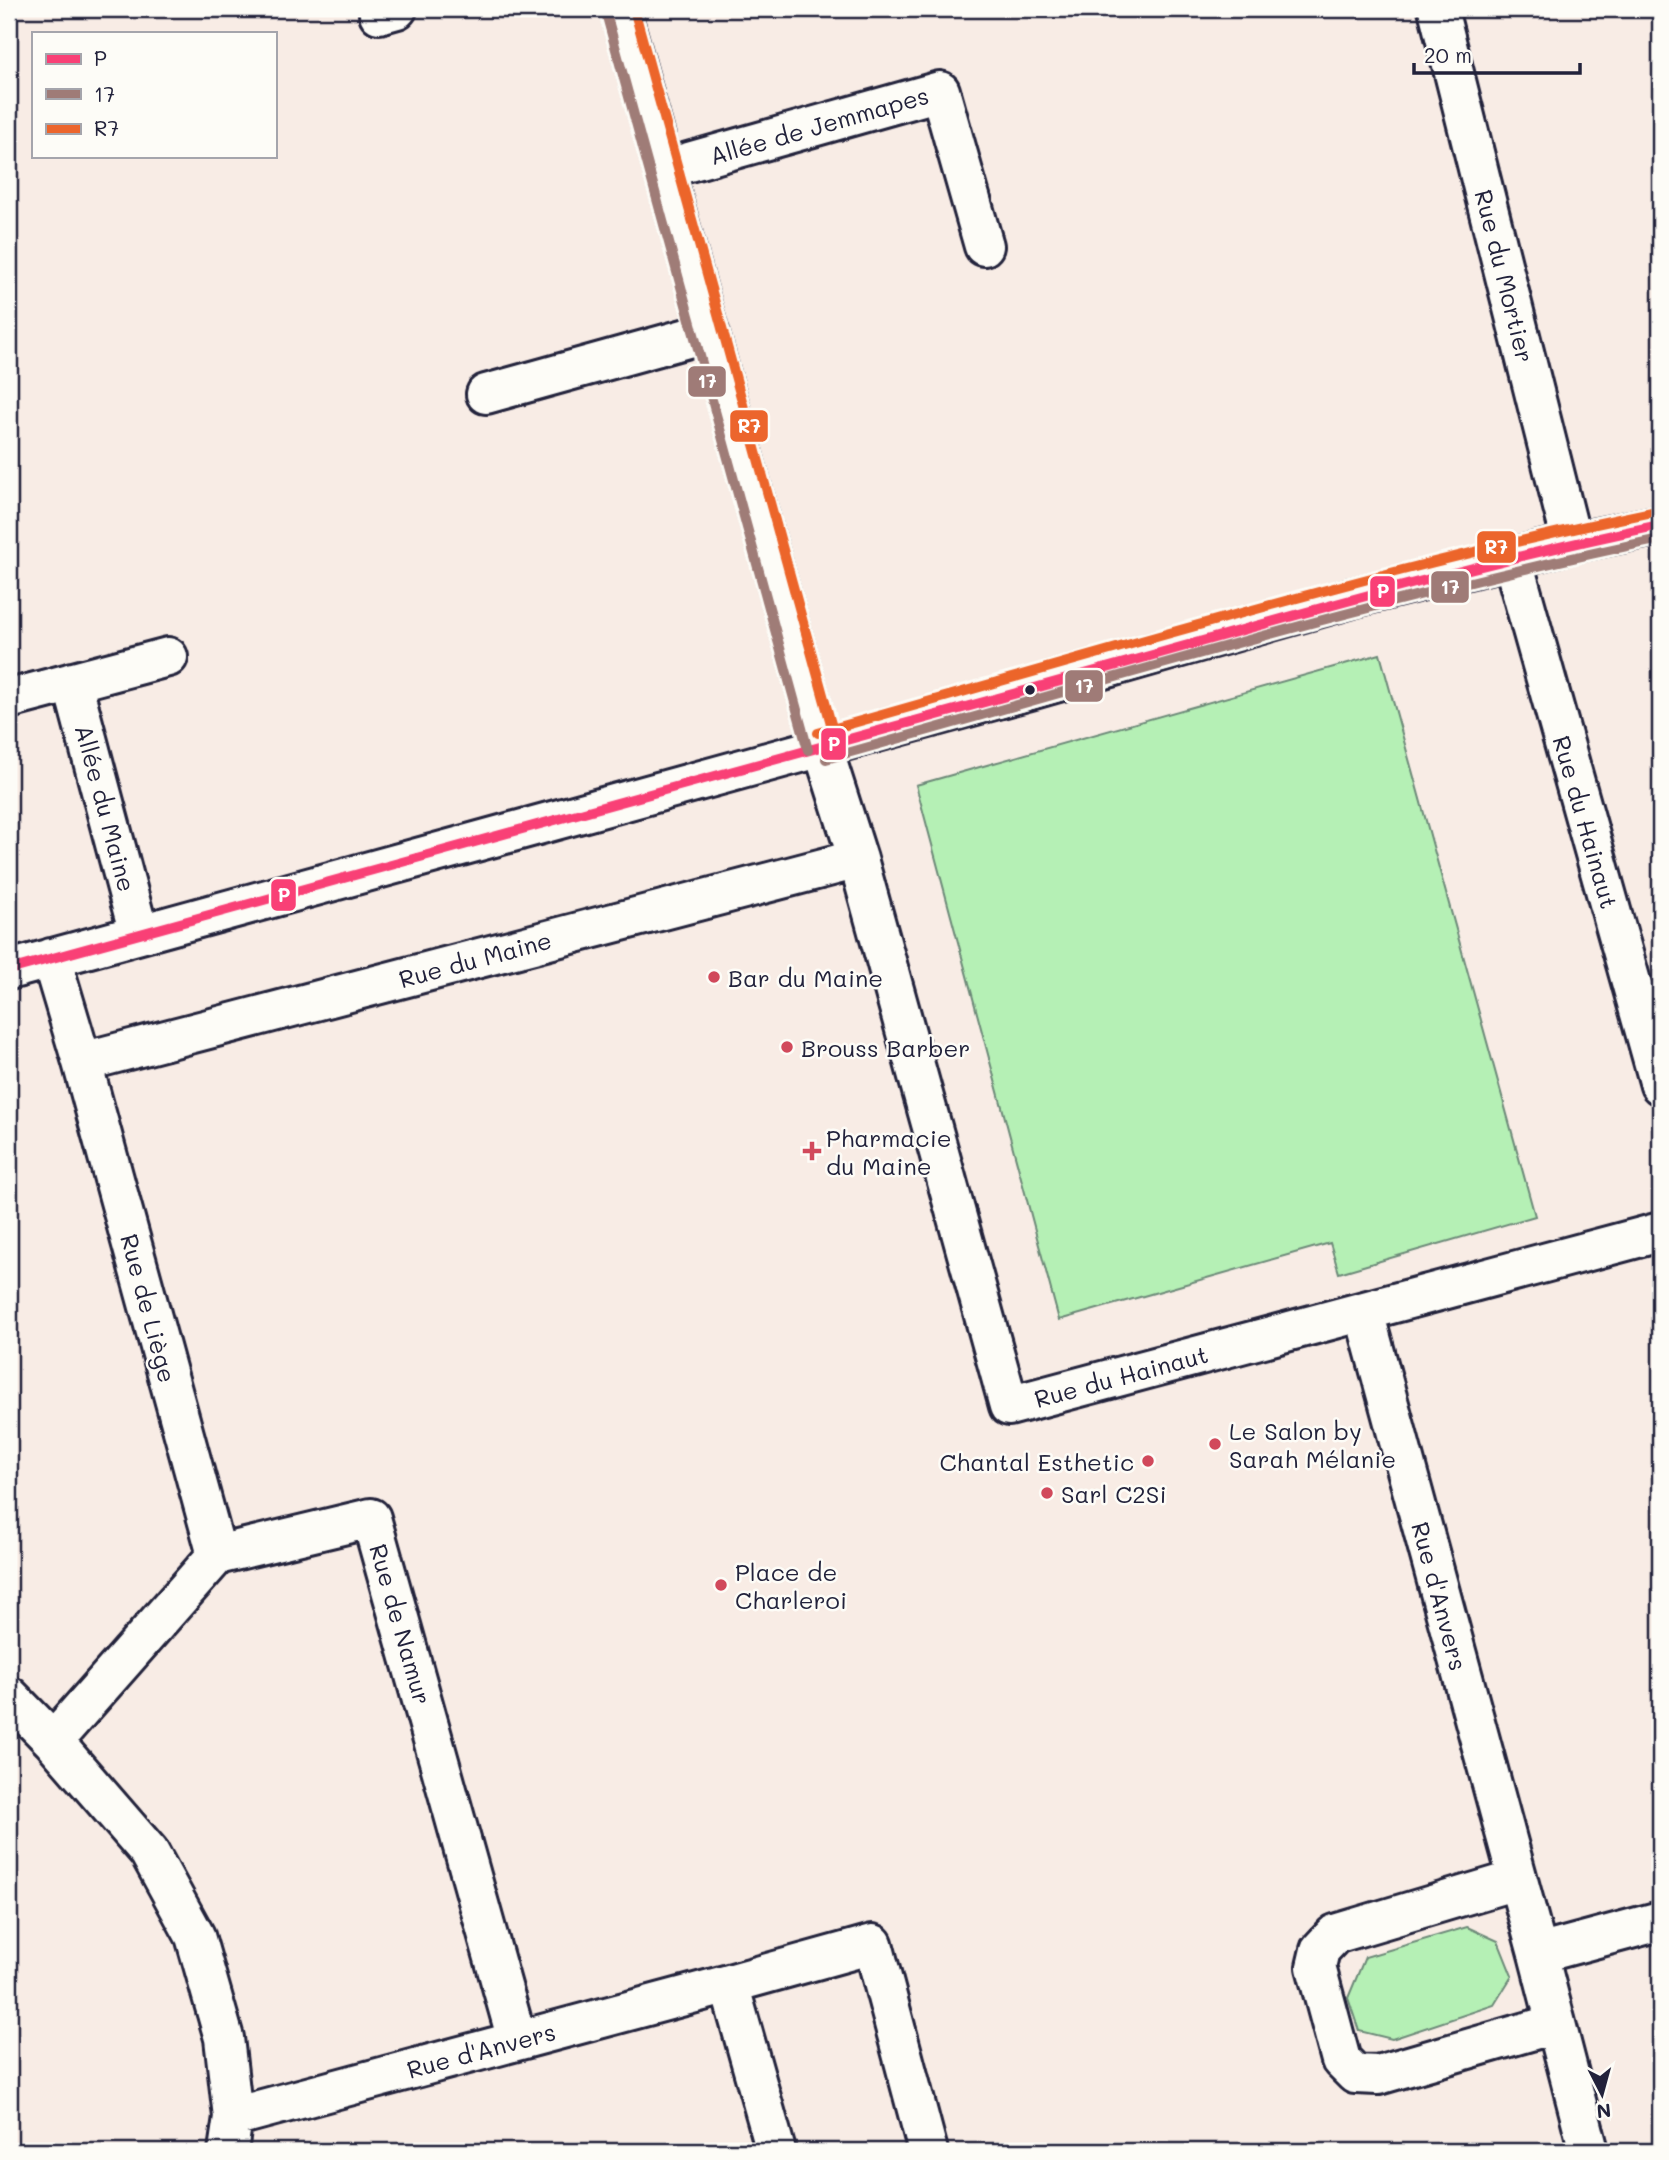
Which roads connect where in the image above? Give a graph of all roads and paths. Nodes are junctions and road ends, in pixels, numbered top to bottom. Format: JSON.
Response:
{"nodes":[{"id":1,"x":620,"y":9,"type":"edge"},
{"id":2,"x":1438,"y":9,"type":"edge"},
{"id":3,"x":664,"y":169,"type":"junction"},
{"id":4,"x":984,"y":246,"type":"dead end"},
{"id":5,"x":709,"y":332,"type":"junction"},
{"id":6,"x":486,"y":394,"type":"dead end"},
{"id":7,"x":1660,"y":525,"type":"edge"},
{"id":8,"x":1572,"y":543,"type":"junction"},
{"id":9,"x":1511,"y":558,"type":"junction"},
{"id":10,"x":168,"y":657,"type":"dead end"},
{"id":11,"x":72,"y":682,"type":"junction"},
{"id":12,"x":9,"y":699,"type":"edge"},
{"id":13,"x":822,"y":746,"type":"junction"},
{"id":14,"x":858,"y":859,"type":"junction"},
{"id":15,"x":139,"y":934,"type":"junction"},
{"id":16,"x":51,"y":958,"type":"junction"},
{"id":17,"x":9,"y":970,"type":"edge"},
{"id":18,"x":82,"y":1062,"type":"junction"},
{"id":19,"x":1660,"y":1085,"type":"edge"},
{"id":20,"x":1660,"y":1232,"type":"edge"},
{"id":21,"x":1364,"y":1312,"type":"junction"},
{"id":22,"x":217,"y":1555,"type":"junction"},
{"id":23,"x":9,"y":1696,"type":"edge"},
{"id":24,"x":53,"y":1741,"type":"junction"},
{"id":25,"x":1516,"y":1880,"type":"junction"},
{"id":26,"x":1660,"y":1921,"type":"edge"},
{"id":27,"x":1538,"y":1954,"type":"junction"},
{"id":28,"x":729,"y":1984,"type":"junction"},
{"id":29,"x":1554,"y":2024,"type":"junction"},
{"id":30,"x":517,"y":2040,"type":"junction"},
{"id":31,"x":231,"y":2134,"type":"edge"},
{"id":32,"x":776,"y":2151,"type":"edge"},
{"id":33,"x":928,"y":2151,"type":"edge"},
{"id":34,"x":1588,"y":2151,"type":"edge"}],
"edges":[{"from":1,"to":3,"type":"street"},
{"from":2,"to":8,"type":"street","name":"Rue du Mortier"},
{"from":3,"to":4,"type":"street","name":"Allée de Jemmapes"},
{"from":3,"to":5,"type":"street"},
{"from":5,"to":6,"type":"street"},
{"from":5,"to":13,"type":"street"},
{"from":7,"to":8,"type":"street"},
{"from":8,"to":9,"type":"street"},
{"from":9,"to":13,"type":"street"},
{"from":9,"to":19,"type":"street","name":"Rue du Hainaut"},
{"from":10,"to":11,"type":"street"},
{"from":11,"to":12,"type":"street"},
{"from":11,"to":15,"type":"street","name":"Allée du Maine"},
{"from":13,"to":14,"type":"street"},
{"from":13,"to":15,"type":"street"},
{"from":14,"to":18,"type":"street","name":"Rue du Maine"},
{"from":14,"to":21,"type":"street","name":"Rue du Hainaut"},
{"from":15,"to":16,"type":"street"},
{"from":16,"to":17,"type":"street"},
{"from":16,"to":18,"type":"street"},
{"from":18,"to":22,"type":"street","name":"Rue de Liège"},
{"from":20,"to":21,"type":"street","name":"Rue du Hainaut"},
{"from":21,"to":25,"type":"street","name":"Rue d'Anvers"},
{"from":22,"to":24,"type":"street"},
{"from":22,"to":30,"type":"street","name":"Rue de Namur"},
{"from":23,"to":24,"type":"street"},
{"from":24,"to":31,"type":"street"},
{"from":25,"to":27,"type":"street","name":"Rue d'Anvers"},
{"from":25,"to":29,"type":"street"},
{"from":26,"to":27,"type":"street"},
{"from":27,"to":29,"type":"street","name":"Rue d'Anvers"},
{"from":28,"to":30,"type":"street","name":"Rue d'Anvers"},
{"from":28,"to":32,"type":"street"},
{"from":28,"to":33,"type":"street","name":"Rue d'Anvers"},
{"from":29,"to":34,"type":"street","name":"Rue d'Anvers"},
{"from":30,"to":31,"type":"street","name":"Rue d'Anvers"}]}
